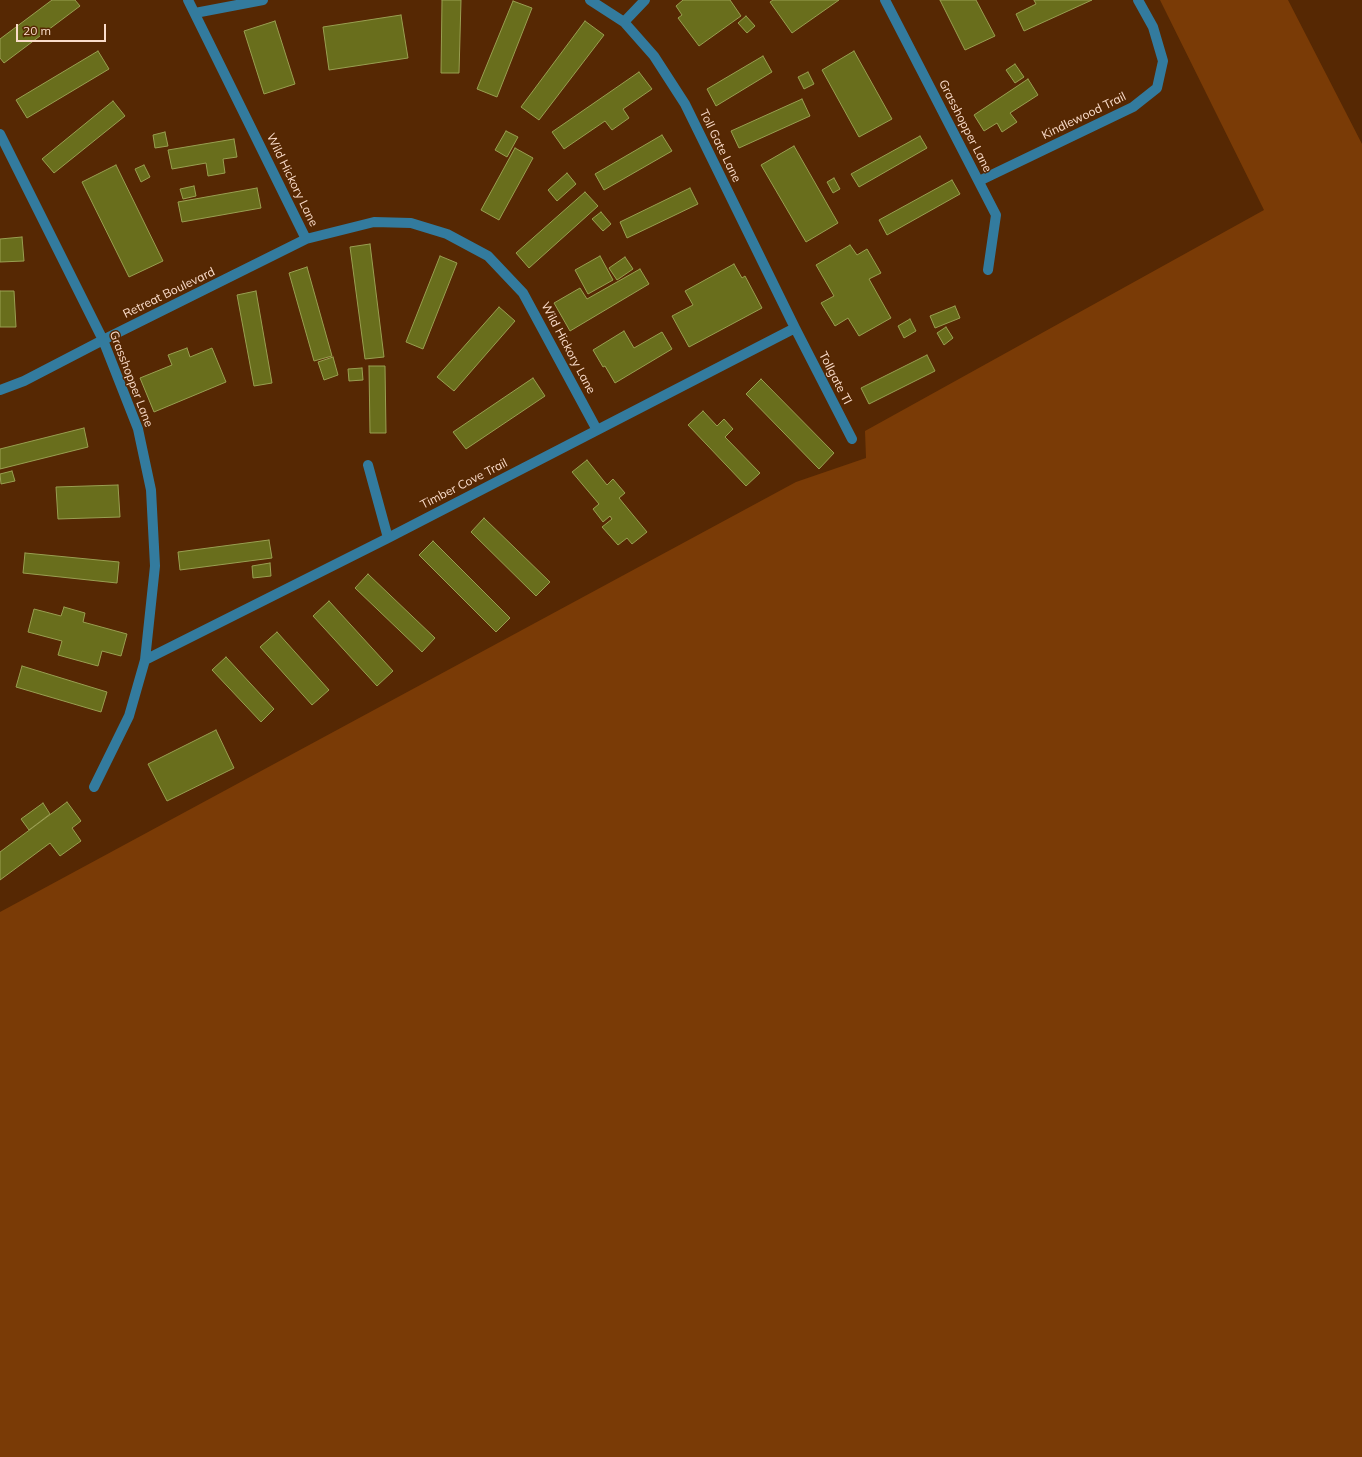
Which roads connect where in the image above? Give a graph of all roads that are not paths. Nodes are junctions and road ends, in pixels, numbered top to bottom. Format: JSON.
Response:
{"nodes":[{"id":1,"x":188,"y":0,"type":"edge"},
{"id":2,"x":262,"y":0,"type":"edge"},
{"id":3,"x":590,"y":0,"type":"edge"},
{"id":4,"x":645,"y":0,"type":"edge"},
{"id":5,"x":885,"y":0,"type":"edge"},
{"id":6,"x":1138,"y":0,"type":"edge"},
{"id":7,"x":195,"y":13,"type":"junction"},
{"id":8,"x":624,"y":22,"type":"junction"},
{"id":9,"x":0,"y":134,"type":"edge"},
{"id":10,"x":979,"y":182,"type":"junction"},
{"id":11,"x":306,"y":240,"type":"junction"},
{"id":12,"x":988,"y":270,"type":"dead end"},
{"id":13,"x":795,"y":328,"type":"junction"},
{"id":14,"x":103,"y":340,"type":"junction"},
{"id":15,"x":0,"y":390,"type":"edge"},
{"id":16,"x":598,"y":430,"type":"junction"},
{"id":17,"x":852,"y":439,"type":"dead end"},
{"id":18,"x":368,"y":465,"type":"dead end"},
{"id":19,"x":388,"y":538,"type":"junction"},
{"id":20,"x":145,"y":660,"type":"junction"},
{"id":21,"x":94,"y":787,"type":"dead end"}],
"edges":[{"from":1,"to":7,"type":"street","name":"Wild Hickory Lane"},
{"from":2,"to":7,"type":"street"},
{"from":3,"to":8,"type":"street","name":"Toll Gate Lane"},
{"from":4,"to":8,"type":"street"},
{"from":5,"to":10,"type":"street","name":"Grasshopper Lane"},
{"from":6,"to":10,"type":"street","name":"Kindlewood Trail"},
{"from":7,"to":11,"type":"street","name":"Wild Hickory Lane"},
{"from":8,"to":13,"type":"street","name":"Toll Gate Lane"},
{"from":9,"to":14,"type":"street","name":"Grasshopper Lane"},
{"from":10,"to":12,"type":"street","name":"Grasshopper Lane"},
{"from":11,"to":14,"type":"street","name":"Retreat Boulevard"},
{"from":11,"to":16,"type":"street","name":"Wild Hickory Lane"},
{"from":13,"to":16,"type":"street","name":"Timber Cove Trail"},
{"from":13,"to":17,"type":"street","name":"Tollgate Tl"},
{"from":14,"to":15,"type":"street","name":"Retreat Boulevard"},
{"from":14,"to":20,"type":"street","name":"Grasshopper Lane"},
{"from":16,"to":19,"type":"street","name":"Timber Cove Trail"},
{"from":18,"to":19,"type":"street"},
{"from":19,"to":20,"type":"street","name":"Timber Cove Trail"},
{"from":20,"to":21,"type":"street","name":"Grasshopper Lane"}]}
